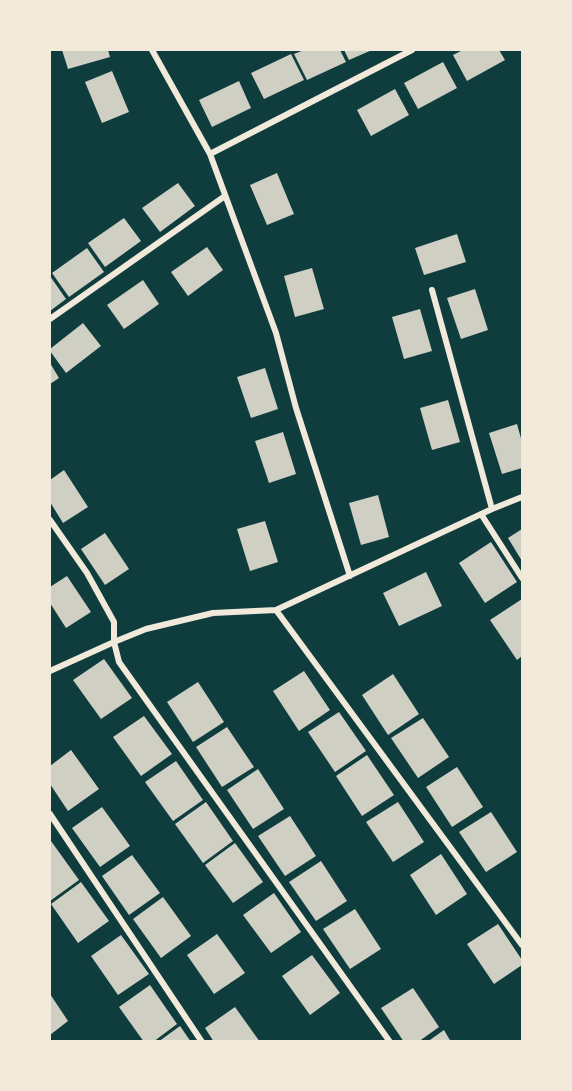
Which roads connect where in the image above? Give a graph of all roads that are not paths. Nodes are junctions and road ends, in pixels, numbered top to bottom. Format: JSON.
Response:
{"nodes":[{"id":1,"x":152,"y":50,"type":"edge"},
{"id":2,"x":412,"y":50,"type":"edge"},
{"id":3,"x":210,"y":154,"type":"junction"},
{"id":4,"x":225,"y":196,"type":"junction"},
{"id":5,"x":432,"y":290,"type":"dead end"},
{"id":6,"x":50,"y":319,"type":"edge"},
{"id":7,"x":522,"y":497,"type":"edge"},
{"id":8,"x":492,"y":509,"type":"junction"},
{"id":9,"x":481,"y":514,"type":"junction"},
{"id":10,"x":50,"y":520,"type":"edge"},
{"id":11,"x":350,"y":576,"type":"junction"},
{"id":12,"x":522,"y":578,"type":"edge"},
{"id":13,"x":276,"y":610,"type":"junction"},
{"id":14,"x":114,"y":642,"type":"junction"},
{"id":15,"x":50,"y":671,"type":"edge"},
{"id":16,"x":50,"y":814,"type":"edge"},
{"id":17,"x":522,"y":945,"type":"edge"},
{"id":18,"x":202,"y":1041,"type":"edge"},
{"id":19,"x":390,"y":1041,"type":"edge"}],
"edges":[{"from":1,"to":3,"type":"street"},
{"from":2,"to":3,"type":"street"},
{"from":3,"to":4,"type":"street"},
{"from":4,"to":6,"type":"street"},
{"from":4,"to":11,"type":"street"},
{"from":5,"to":8,"type":"street"},
{"from":7,"to":8,"type":"street"},
{"from":8,"to":9,"type":"street"},
{"from":9,"to":11,"type":"street"},
{"from":9,"to":12,"type":"street"},
{"from":10,"to":14,"type":"street"},
{"from":11,"to":13,"type":"street"},
{"from":13,"to":14,"type":"street"},
{"from":13,"to":17,"type":"street"},
{"from":14,"to":15,"type":"street"},
{"from":14,"to":19,"type":"street"},
{"from":16,"to":18,"type":"street"}]}
